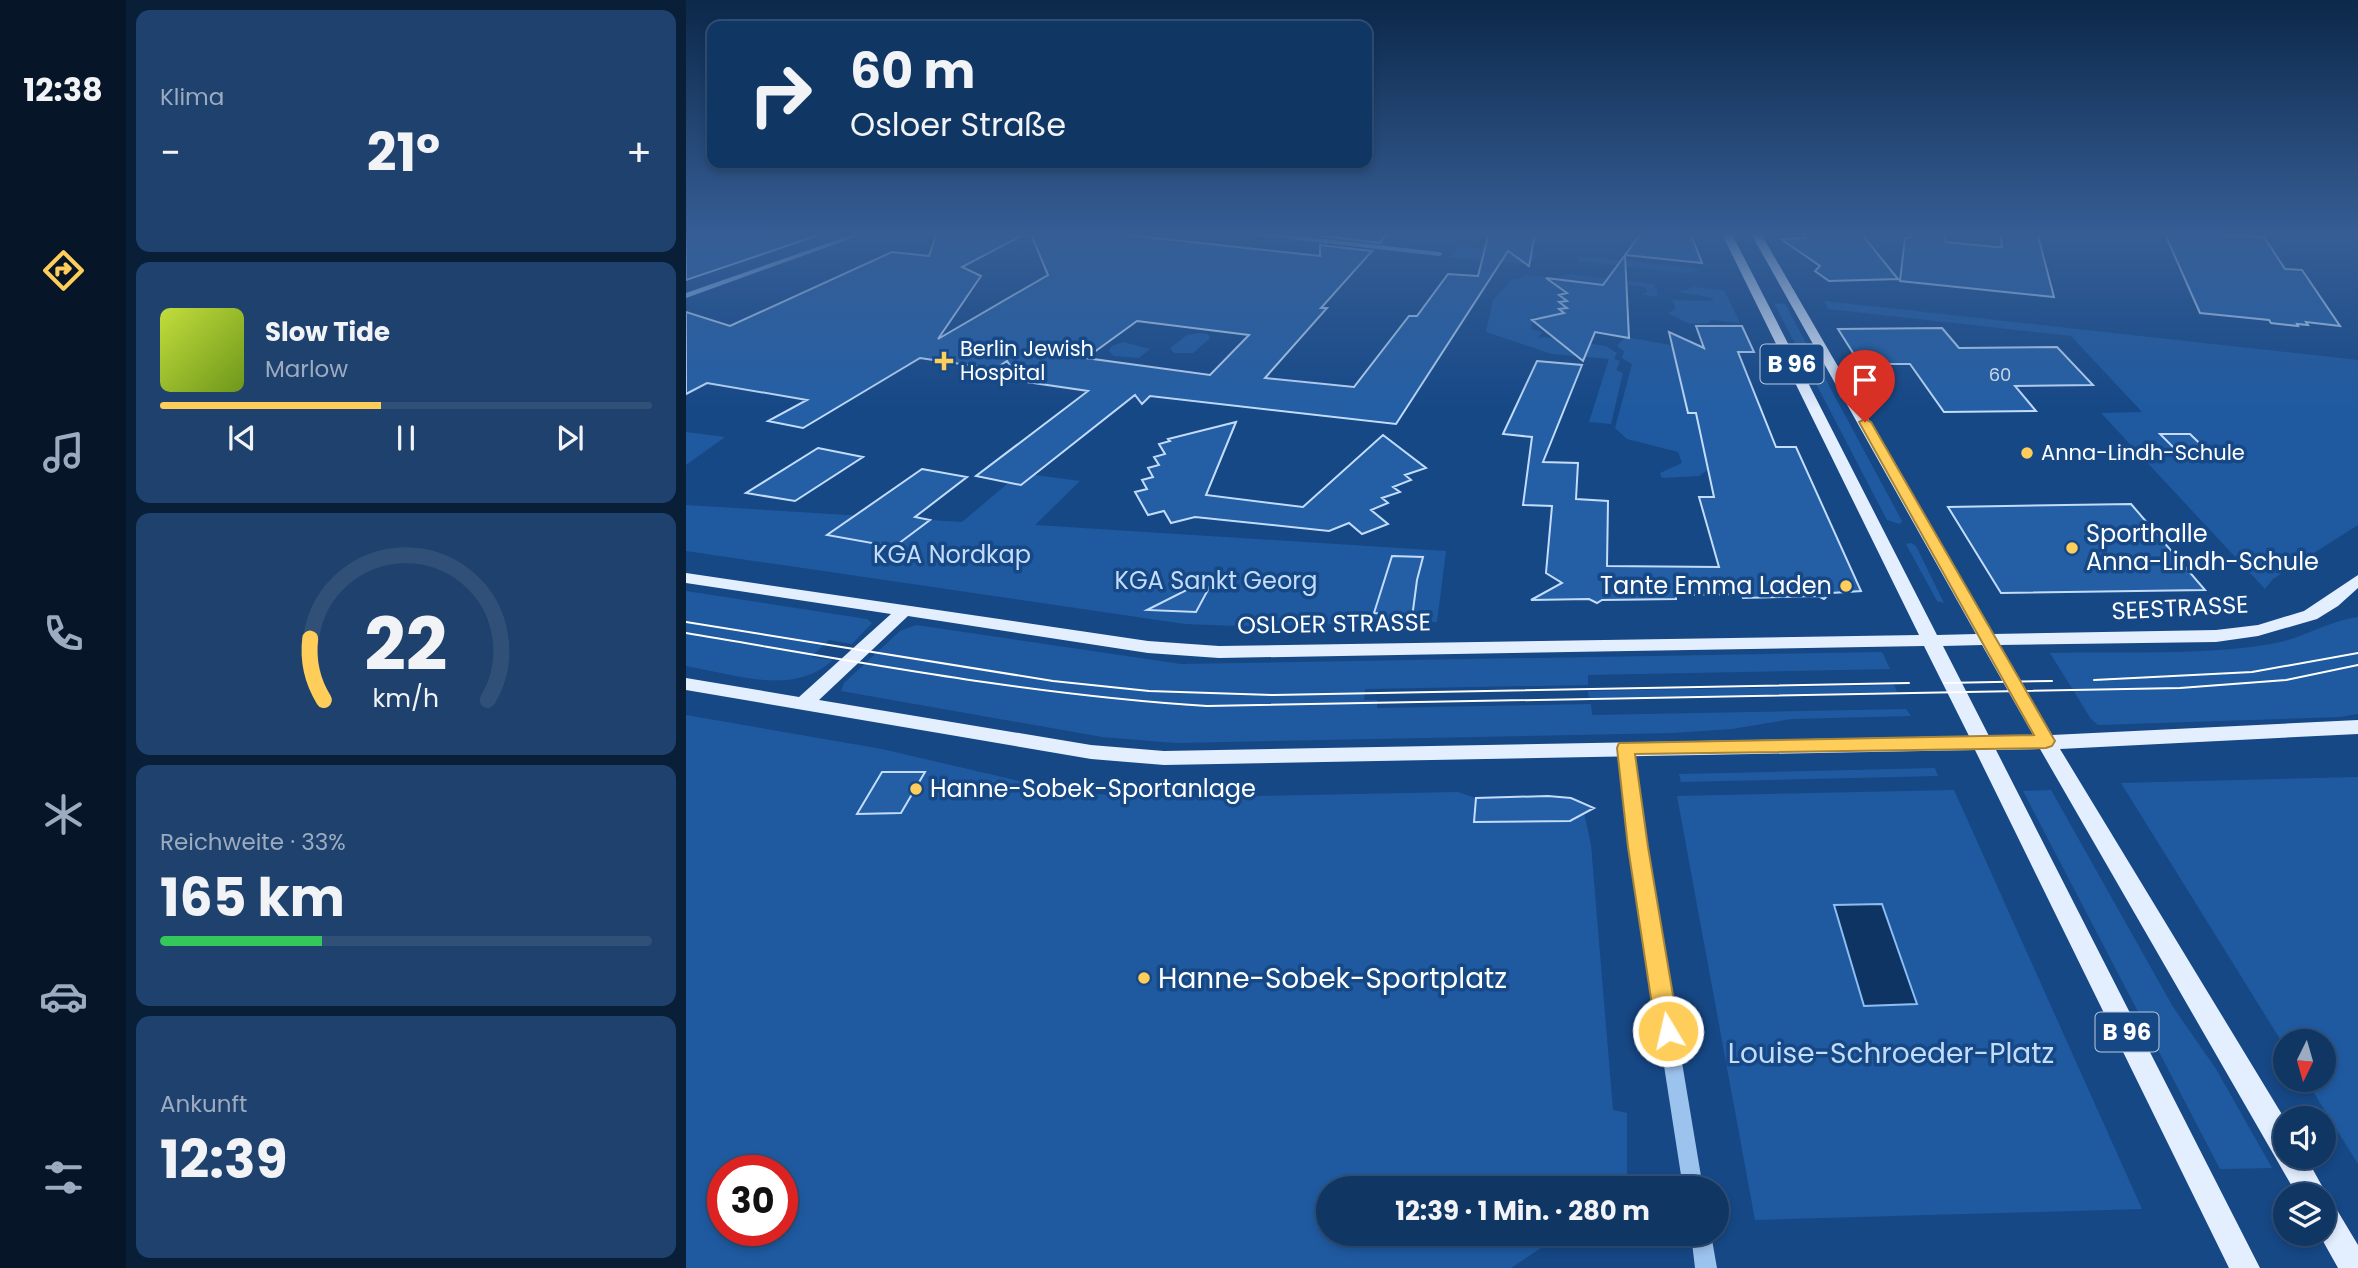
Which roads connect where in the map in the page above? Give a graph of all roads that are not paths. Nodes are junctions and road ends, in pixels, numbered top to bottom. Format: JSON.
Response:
{"nodes":[{"id":1,"x":1771,"y":291,"type":"edge"},
{"id":2,"x":1778,"y":291,"type":"edge"},
{"id":3,"x":686,"y":578,"type":"edge"},
{"id":4,"x":2358,"y":580,"type":"edge"},
{"id":5,"x":904,"y":611,"type":"junction"},
{"id":6,"x":1929,"y":640,"type":"junction"},
{"id":7,"x":1989,"y":640,"type":"junction"},
{"id":8,"x":686,"y":684,"type":"edge"},
{"id":9,"x":804,"y":703,"type":"junction"},
{"id":10,"x":2358,"y":727,"type":"edge"},
{"id":11,"x":2046,"y":741,"type":"junction"},
{"id":12,"x":1981,"y":742,"type":"junction"},
{"id":13,"x":1626,"y":748,"type":"junction"},
{"id":14,"x":2273,"y":1127,"type":"edge"},
{"id":15,"x":1691,"y":1176,"type":"edge"},
{"id":16,"x":2336,"y":1236,"type":"edge"},
{"id":17,"x":1703,"y":1246,"type":"edge"},
{"id":18,"x":1706,"y":1268,"type":"edge"},
{"id":19,"x":2245,"y":1268,"type":"edge"},
{"id":20,"x":2355,"y":1268,"type":"edge"}],
"edges":[{"from":1,"to":6,"type":"main road","number":"B 96"},
{"from":2,"to":7,"type":"main road","number":"B 96"},
{"from":3,"to":5,"type":"main road","name":"OSLOER STRASSE"},
{"from":4,"to":7,"type":"main road","name":"SEESTRASSE"},
{"from":5,"to":6,"type":"main road","name":"OSLOER STRASSE"},
{"from":5,"to":9,"type":"main road"},
{"from":6,"to":7,"type":"main road","name":"OSLOER STRASSE"},
{"from":6,"to":12,"type":"main road","number":"B 96"},
{"from":7,"to":11,"type":"main road","number":"B 96"},
{"from":8,"to":9,"type":"main road"},
{"from":9,"to":13,"type":"main road"},
{"from":10,"to":11,"type":"main road"},
{"from":11,"to":12,"type":"main road"},
{"from":11,"to":14,"type":"main road","number":"B 96"},
{"from":12,"to":13,"type":"main road"},
{"from":12,"to":19,"type":"main road","number":"B 96"},
{"from":13,"to":15,"type":"street"},
{"from":16,"to":20,"type":"main road"},
{"from":17,"to":18,"type":"street"}]}
